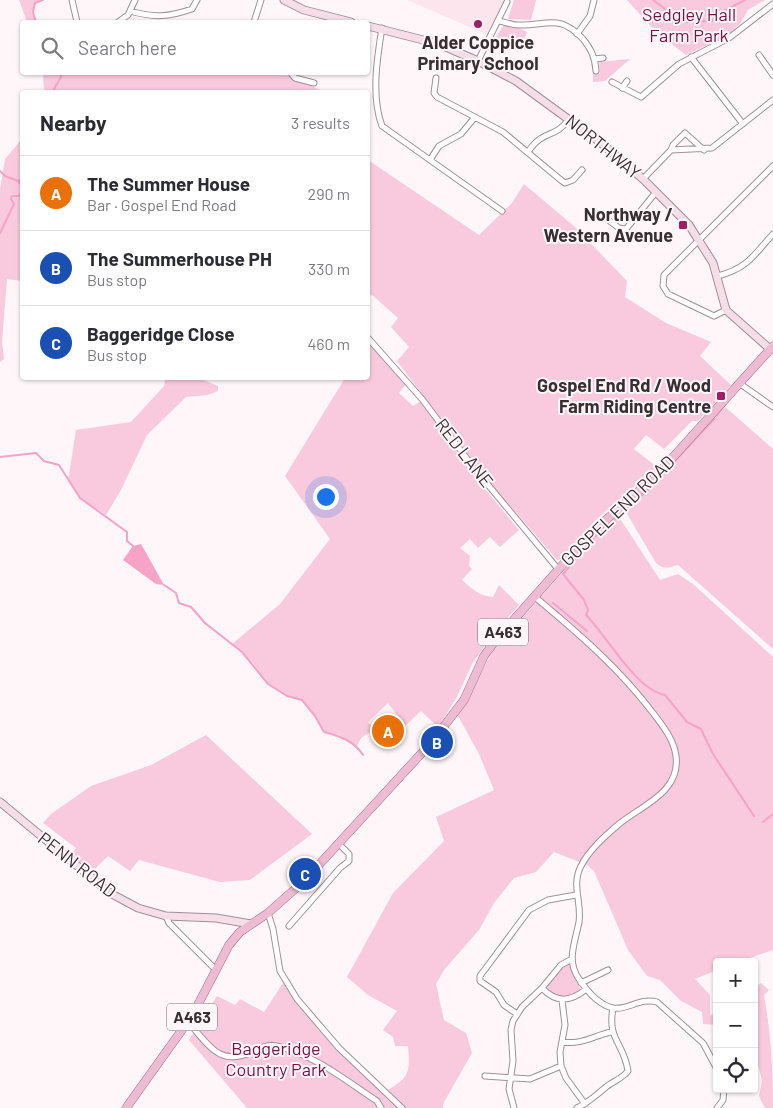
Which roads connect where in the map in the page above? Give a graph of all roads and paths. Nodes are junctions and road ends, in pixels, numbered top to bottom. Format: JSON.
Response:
{"nodes":[{"id":1,"x":72,"y":0,"type":"edge"},
{"id":2,"x":135,"y":0,"type":"edge"},
{"id":3,"x":197,"y":0,"type":"edge"},
{"id":4,"x":261,"y":0,"type":"edge"},
{"id":5,"x":284,"y":0,"type":"edge"},
{"id":6,"x":594,"y":0,"type":"edge"},
{"id":7,"x":507,"y":2,"type":"dead end"},
{"id":8,"x":773,"y":4,"type":"edge"},
{"id":9,"x":130,"y":10,"type":"junction"},
{"id":10,"x":77,"y":20,"type":"edge"},
{"id":11,"x":120,"y":20,"type":"edge"},
{"id":12,"x":255,"y":20,"type":"edge"},
{"id":13,"x":343,"y":20,"type":"edge"},
{"id":14,"x":499,"y":21,"type":"junction"},
{"id":15,"x":370,"y":26,"type":"edge"},
{"id":16,"x":382,"y":28,"type":"junction"},
{"id":17,"x":578,"y":34,"type":"junction"},
{"id":18,"x":759,"y":55,"type":"dead end"},
{"id":19,"x":691,"y":57,"type":"junction"},
{"id":20,"x":603,"y":58,"type":"dead end"},
{"id":21,"x":595,"y":59,"type":"junction"},
{"id":22,"x":478,"y":61,"type":"junction"},
{"id":23,"x":596,"y":71,"type":"dead end"},
{"id":24,"x":292,"y":75,"type":"edge"},
{"id":25,"x":773,"y":75,"type":"edge"},
{"id":26,"x":436,"y":78,"type":"dead end"},
{"id":27,"x":627,"y":80,"type":"dead end"},
{"id":28,"x":612,"y":82,"type":"dead end"},
{"id":29,"x":314,"y":83,"type":"dead end"},
{"id":30,"x":622,"y":88,"type":"junction"},
{"id":31,"x":640,"y":96,"type":"junction"},
{"id":32,"x":637,"y":103,"type":"dead end"},
{"id":33,"x":772,"y":103,"type":"edge"},
{"id":34,"x":475,"y":117,"type":"junction"},
{"id":35,"x":569,"y":119,"type":"junction"},
{"id":36,"x":744,"y":124,"type":"junction"},
{"id":37,"x":671,"y":150,"type":"junction"},
{"id":38,"x":704,"y":150,"type":"junction"},
{"id":39,"x":528,"y":152,"type":"junction"},
{"id":40,"x":430,"y":160,"type":"junction"},
{"id":41,"x":773,"y":166,"type":"edge"},
{"id":42,"x":582,"y":170,"type":"dead end"},
{"id":43,"x":643,"y":178,"type":"junction"},
{"id":44,"x":656,"y":192,"type":"junction"},
{"id":45,"x":502,"y":211,"type":"dead end"},
{"id":46,"x":607,"y":219,"type":"dead end"},
{"id":47,"x":773,"y":234,"type":"edge"},
{"id":48,"x":698,"y":240,"type":"junction"},
{"id":49,"x":718,"y":276,"type":"junction"},
{"id":50,"x":726,"y":310,"type":"junction"},
{"id":51,"x":370,"y":339,"type":"edge"},
{"id":52,"x":772,"y":348,"type":"edge"},
{"id":53,"x":738,"y":383,"type":"junction"},
{"id":54,"x":773,"y":407,"type":"edge"},
{"id":55,"x":558,"y":570,"type":"junction"},
{"id":56,"x":535,"y":597,"type":"junction"},
{"id":57,"x":0,"y":802,"type":"edge"},
{"id":58,"x":338,"y":843,"type":"junction"},
{"id":59,"x":576,"y":895,"type":"junction"},
{"id":60,"x":268,"y":913,"type":"junction"},
{"id":61,"x":166,"y":916,"type":"junction"},
{"id":62,"x":251,"y":924,"type":"junction"},
{"id":63,"x":289,"y":926,"type":"dead end"},
{"id":64,"x":572,"y":959,"type":"junction"},
{"id":65,"x":216,"y":970,"type":"junction"},
{"id":66,"x":608,"y":970,"type":"dead end"},
{"id":67,"x":582,"y":983,"type":"junction"},
{"id":68,"x":542,"y":988,"type":"junction"},
{"id":69,"x":586,"y":990,"type":"junction"},
{"id":70,"x":562,"y":1000,"type":"junction"},
{"id":71,"x":613,"y":1008,"type":"junction"},
{"id":72,"x":517,"y":1014,"type":"junction"},
{"id":73,"x":188,"y":1022,"type":"junction"},
{"id":74,"x":611,"y":1032,"type":"junction"},
{"id":75,"x":562,"y":1042,"type":"junction"},
{"id":76,"x":713,"y":1062,"type":"edge"},
{"id":77,"x":561,"y":1066,"type":"junction"},
{"id":78,"x":485,"y":1076,"type":"dead end"},
{"id":79,"x":510,"y":1078,"type":"junction"},
{"id":80,"x":724,"y":1093,"type":"edge"},
{"id":81,"x":585,"y":1104,"type":"junction"},
{"id":82,"x":126,"y":1108,"type":"edge"},
{"id":83,"x":381,"y":1108,"type":"edge"},
{"id":84,"x":402,"y":1108,"type":"edge"},
{"id":85,"x":514,"y":1108,"type":"edge"},
{"id":86,"x":577,"y":1108,"type":"edge"},
{"id":87,"x":717,"y":1108,"type":"edge"}],
"edges":[{"from":1,"to":10,"type":"street"},
{"from":2,"to":9,"type":"street"},
{"from":3,"to":9,"type":"street"},
{"from":4,"to":12,"type":"street"},
{"from":5,"to":13,"type":"street"},
{"from":6,"to":17,"type":"street"},
{"from":7,"to":14,"type":"street"},
{"from":8,"to":19,"type":"street"},
{"from":9,"to":11,"type":"street"},
{"from":14,"to":17,"type":"street"},
{"from":14,"to":22,"type":"street"},
{"from":15,"to":16,"type":"street","name":"NORTHWAY"},
{"from":16,"to":22,"type":"street","name":"NORTHWAY"},
{"from":16,"to":40,"type":"street"},
{"from":17,"to":21,"type":"street"},
{"from":18,"to":25,"type":"street"},
{"from":19,"to":31,"type":"street"},
{"from":19,"to":36,"type":"street"},
{"from":20,"to":21,"type":"street"},
{"from":21,"to":23,"type":"street"},
{"from":22,"to":35,"type":"street","name":"NORTHWAY"},
{"from":24,"to":29,"type":"street"},
{"from":26,"to":34,"type":"street"},
{"from":27,"to":30,"type":"street"},
{"from":28,"to":30,"type":"street"},
{"from":30,"to":31,"type":"street"},
{"from":31,"to":32,"type":"street"},
{"from":33,"to":36,"type":"street"},
{"from":34,"to":39,"type":"street"},
{"from":34,"to":40,"type":"street"},
{"from":35,"to":39,"type":"street"},
{"from":35,"to":43,"type":"street","name":"NORTHWAY"},
{"from":36,"to":38,"type":"street"},
{"from":37,"to":38,"type":"street"},
{"from":37,"to":38,"type":"street"},
{"from":37,"to":43,"type":"street"},
{"from":39,"to":42,"type":"street"},
{"from":40,"to":45,"type":"street"},
{"from":41,"to":48,"type":"street"},
{"from":43,"to":44,"type":"street","name":"NORTHWAY"},
{"from":44,"to":46,"type":"street"},
{"from":44,"to":48,"type":"street","name":"NORTHWAY"},
{"from":47,"to":49,"type":"street"},
{"from":48,"to":49,"type":"street","name":"NORTHWAY"},
{"from":48,"to":50,"type":"street"},
{"from":49,"to":50,"type":"street","name":"NORTHWAY"},
{"from":50,"to":52,"type":"street"},
{"from":51,"to":55,"type":"street","name":"RED LANE"},
{"from":52,"to":53,"type":"main road","name":"GOSPEL END ROAD","number":"A463"},
{"from":53,"to":54,"type":"street"},
{"from":53,"to":55,"type":"main road","name":"GOSPEL END ROAD","number":"A463"},
{"from":55,"to":56,"type":"main road","name":"GOSPEL END ROAD","number":"A463"},
{"from":56,"to":58,"type":"main road","name":"GOSPEL END ROAD","number":"A463"},
{"from":56,"to":59,"type":"street"},
{"from":57,"to":61,"type":"street","name":"PENN ROAD"},
{"from":58,"to":60,"type":"main road","name":"GOSPEL END ROAD","number":"A463"},
{"from":58,"to":63,"type":"street"},
{"from":59,"to":64,"type":"street"},
{"from":59,"to":72,"type":"street"},
{"from":60,"to":62,"type":"main road","name":"GOSPEL END ROAD","number":"A463"},
{"from":60,"to":84,"type":"street"},
{"from":61,"to":62,"type":"street","name":"PENN ROAD"},
{"from":61,"to":65,"type":"street"},
{"from":62,"to":65,"type":"main road","number":"A463"},
{"from":64,"to":67,"type":"street"},
{"from":64,"to":68,"type":"street"},
{"from":65,"to":73,"type":"main road","number":"A463"},
{"from":66,"to":67,"type":"street"},
{"from":67,"to":69,"type":"street"},
{"from":68,"to":70,"type":"street"},
{"from":68,"to":72,"type":"street"},
{"from":69,"to":70,"type":"street"},
{"from":69,"to":71,"type":"street"},
{"from":70,"to":75,"type":"street"},
{"from":71,"to":74,"type":"street"},
{"from":71,"to":76,"type":"street"},
{"from":72,"to":79,"type":"street"},
{"from":73,"to":82,"type":"main road","number":"A463"},
{"from":73,"to":83,"type":"street"},
{"from":74,"to":75,"type":"street"},
{"from":74,"to":81,"type":"street"},
{"from":75,"to":77,"type":"street"},
{"from":77,"to":79,"type":"street"},
{"from":77,"to":81,"type":"street"},
{"from":78,"to":79,"type":"street"},
{"from":79,"to":85,"type":"street"},
{"from":80,"to":87,"type":"street"},
{"from":81,"to":86,"type":"street"}]}
